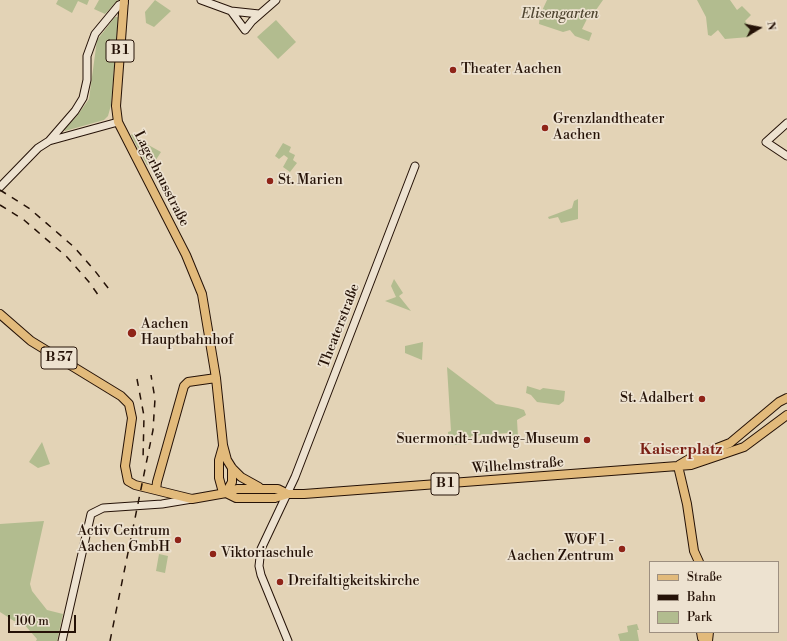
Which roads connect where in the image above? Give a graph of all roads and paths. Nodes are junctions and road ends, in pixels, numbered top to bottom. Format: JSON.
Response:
{"nodes":[{"id":1,"x":201,"y":0,"type":"edge"},
{"id":2,"x":276,"y":0,"type":"edge"},
{"id":3,"x":124,"y":1,"type":"edge"},
{"id":4,"x":231,"y":11,"type":"junction"},
{"id":5,"x":259,"y":14,"type":"junction"},
{"id":6,"x":118,"y":122,"type":"junction"},
{"id":7,"x":787,"y":123,"type":"edge"},
{"id":8,"x":787,"y":129,"type":"edge"},
{"id":9,"x":49,"y":140,"type":"junction"},
{"id":10,"x":766,"y":142,"type":"junction"},
{"id":11,"x":787,"y":156,"type":"edge"},
{"id":12,"x":415,"y":166,"type":"dead end"},
{"id":13,"x":0,"y":187,"type":"edge"},
{"id":14,"x":0,"y":314,"type":"edge"},
{"id":15,"x":216,"y":378,"type":"junction"},
{"id":16,"x":787,"y":398,"type":"edge"},
{"id":17,"x":787,"y":415,"type":"edge"},
{"id":18,"x":223,"y":445,"type":"junction"},
{"id":19,"x":678,"y":466,"type":"junction"},
{"id":20,"x":232,"y":468,"type":"junction"},
{"id":21,"x":261,"y":488,"type":"junction"},
{"id":22,"x":156,"y":490,"type":"junction"},
{"id":23,"x":226,"y":493,"type":"junction"},
{"id":24,"x":288,"y":494,"type":"junction"},
{"id":25,"x":192,"y":499,"type":"junction"},
{"id":26,"x":694,"y":551,"type":"junction"},
{"id":27,"x":692,"y":561,"type":"edge"},
{"id":28,"x":699,"y":561,"type":"edge"},
{"id":29,"x":701,"y":633,"type":"edge"},
{"id":30,"x":62,"y":641,"type":"edge"},
{"id":31,"x":288,"y":641,"type":"edge"},
{"id":32,"x":707,"y":641,"type":"edge"}],
"edges":[{"from":1,"to":4,"type":"street"},
{"from":2,"to":5,"type":"street"},
{"from":3,"to":6,"type":"main road","name":"Lagerhausstraße","number":"B 1"},
{"from":3,"to":9,"type":"street"},
{"from":4,"to":5,"type":"street"},
{"from":4,"to":5,"type":"street"},
{"from":6,"to":9,"type":"street"},
{"from":6,"to":15,"type":"main road","name":"Lagerhausstraße","number":"B 1"},
{"from":7,"to":10,"type":"street"},
{"from":8,"to":10,"type":"street"},
{"from":9,"to":13,"type":"street"},
{"from":10,"to":11,"type":"street"},
{"from":12,"to":24,"type":"street","name":"Theaterstraße"},
{"from":14,"to":22,"type":"main road","number":"B 57"},
{"from":15,"to":18,"type":"main road","number":"B 1"},
{"from":15,"to":22,"type":"main road"},
{"from":16,"to":19,"type":"main road","number":"B 1"},
{"from":17,"to":19,"type":"main road","number":"B 1"},
{"from":18,"to":20,"type":"main road","number":"B 1"},
{"from":18,"to":23,"type":"main road","number":"B 1"},
{"from":19,"to":24,"type":"main road","name":"Wilhelmstraße","number":"B 1"},
{"from":19,"to":26,"type":"main road"},
{"from":20,"to":21,"type":"main road","number":"B 1"},
{"from":20,"to":23,"type":"main road"},
{"from":21,"to":23,"type":"main road"},
{"from":21,"to":24,"type":"main road","number":"B 1"},
{"from":22,"to":25,"type":"main road","number":"B 57"},
{"from":23,"to":24,"type":"main road","number":"B 1"},
{"from":23,"to":25,"type":"main road","number":"B 57"},
{"from":24,"to":31,"type":"street","name":"Theaterstraße"},
{"from":25,"to":30,"type":"street"},
{"from":26,"to":27,"type":"main road"},
{"from":26,"to":28,"type":"main road"},
{"from":29,"to":32,"type":"main road"}]}
